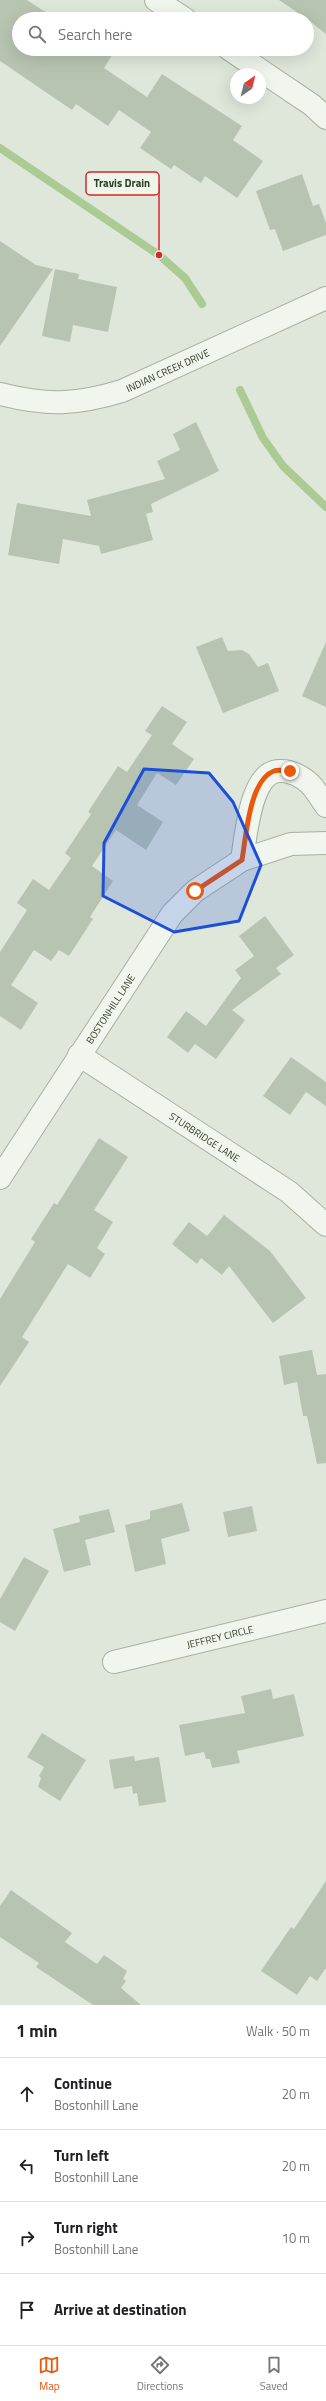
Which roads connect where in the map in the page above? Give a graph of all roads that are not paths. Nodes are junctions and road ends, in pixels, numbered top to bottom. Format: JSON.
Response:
{"nodes":[{"id":1,"x":156,"y":0,"type":"edge"},
{"id":2,"x":174,"y":12,"type":"edge"},
{"id":3,"x":239,"y":56,"type":"edge"},
{"id":4,"x":326,"y":118,"type":"edge"},
{"id":5,"x":326,"y":298,"type":"edge"},
{"id":6,"x":0,"y":394,"type":"edge"},
{"id":7,"x":326,"y":806,"type":"edge"},
{"id":8,"x":326,"y":843,"type":"edge"},
{"id":9,"x":242,"y":860,"type":"junction"},
{"id":10,"x":80,"y":1055,"type":"junction"},
{"id":11,"x":0,"y":1178,"type":"edge"},
{"id":12,"x":326,"y":1225,"type":"edge"},
{"id":13,"x":326,"y":1611,"type":"edge"},
{"id":14,"x":114,"y":1662,"type":"dead end"}],
"edges":[{"from":1,"to":2,"type":"street"},
{"from":3,"to":4,"type":"street"},
{"from":5,"to":6,"type":"street","name":"INDIAN CREEK DRIVE"},
{"from":7,"to":9,"type":"street"},
{"from":8,"to":9,"type":"street","name":"BOSTONHILL LANE"},
{"from":9,"to":10,"type":"street","name":"BOSTONHILL LANE"},
{"from":10,"to":11,"type":"street","name":"BOSTONHILL LANE"},
{"from":10,"to":12,"type":"street","name":"STURBRIDGE LANE"},
{"from":13,"to":14,"type":"street","name":"JEFFREY CIRCLE"}]}
